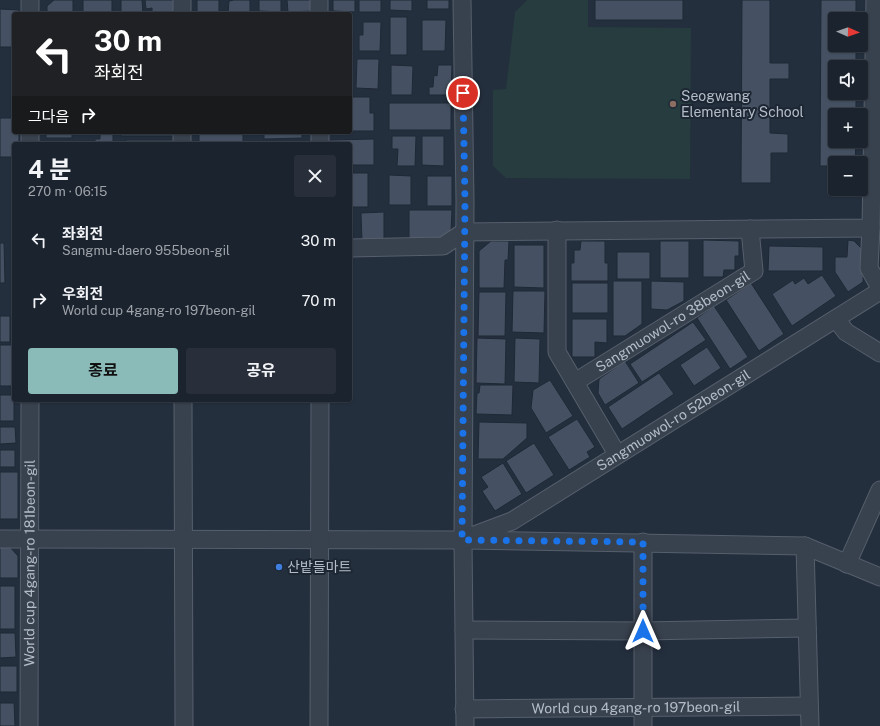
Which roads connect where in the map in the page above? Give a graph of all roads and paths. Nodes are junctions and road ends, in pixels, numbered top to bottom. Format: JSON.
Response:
{"nodes":[{"id":1,"x":30,"y":0,"type":"edge"},
{"id":2,"x":182,"y":0,"type":"edge"},
{"id":3,"x":319,"y":0,"type":"edge"},
{"id":4,"x":462,"y":0,"type":"edge"},
{"id":5,"x":875,"y":0,"type":"edge"},
{"id":6,"x":30,"y":12,"type":"edge"},
{"id":7,"x":182,"y":12,"type":"edge"},
{"id":8,"x":319,"y":12,"type":"edge"},
{"id":9,"x":870,"y":228,"type":"junction"},
{"id":10,"x":750,"y":229,"type":"junction"},
{"id":11,"x":557,"y":230,"type":"junction"},
{"id":12,"x":464,"y":232,"type":"junction"},
{"id":13,"x":352,"y":248,"type":"edge"},
{"id":14,"x":880,"y":288,"type":"edge"},
{"id":15,"x":880,"y":291,"type":"edge"},
{"id":16,"x":836,"y":319,"type":"junction"},
{"id":17,"x":880,"y":353,"type":"edge"},
{"id":18,"x":575,"y":382,"type":"junction"},
{"id":19,"x":30,"y":402,"type":"edge"},
{"id":20,"x":183,"y":402,"type":"edge"},
{"id":21,"x":320,"y":402,"type":"edge"},
{"id":22,"x":617,"y":454,"type":"junction"},
{"id":23,"x":880,"y":490,"type":"edge"},
{"id":24,"x":29,"y":538,"type":"junction"},
{"id":25,"x":0,"y":539,"type":"edge"},
{"id":26,"x":184,"y":539,"type":"junction"},
{"id":27,"x":319,"y":539,"type":"junction"},
{"id":28,"x":462,"y":540,"type":"junction"},
{"id":29,"x":643,"y":542,"type":"junction"},
{"id":30,"x":805,"y":546,"type":"junction"},
{"id":31,"x":847,"y":564,"type":"junction"},
{"id":32,"x":880,"y":577,"type":"edge"},
{"id":33,"x":806,"y":628,"type":"junction"},
{"id":34,"x":464,"y":630,"type":"junction"},
{"id":35,"x":643,"y":631,"type":"junction"},
{"id":36,"x":808,"y":706,"type":"junction"},
{"id":37,"x":643,"y":707,"type":"junction"},
{"id":38,"x":464,"y":709,"type":"junction"},
{"id":39,"x":29,"y":726,"type":"edge"},
{"id":40,"x":184,"y":726,"type":"edge"},
{"id":41,"x":319,"y":726,"type":"edge"},
{"id":42,"x":464,"y":726,"type":"edge"},
{"id":43,"x":643,"y":726,"type":"edge"},
{"id":44,"x":810,"y":726,"type":"edge"}],
"edges":[{"from":1,"to":6,"type":"street"},
{"from":2,"to":7,"type":"street"},
{"from":3,"to":8,"type":"street"},
{"from":4,"to":12,"type":"street"},
{"from":5,"to":9,"type":"street"},
{"from":9,"to":10,"type":"street"},
{"from":9,"to":14,"type":"street"},
{"from":10,"to":11,"type":"street"},
{"from":10,"to":18,"type":"street","name":"Sangmuowol-ro 38beon-gil"},
{"from":11,"to":12,"type":"street"},
{"from":11,"to":18,"type":"street"},
{"from":12,"to":13,"type":"street"},
{"from":12,"to":28,"type":"street"},
{"from":15,"to":16,"type":"street","name":"Sangmuowol-ro 52beon-gil"},
{"from":16,"to":17,"type":"street"},
{"from":16,"to":22,"type":"street","name":"Sangmuowol-ro 52beon-gil"},
{"from":18,"to":22,"type":"street"},
{"from":19,"to":24,"type":"street","name":"World cup 4gang-ro 181beon-gil"},
{"from":20,"to":26,"type":"street"},
{"from":21,"to":27,"type":"street"},
{"from":22,"to":28,"type":"street","name":"Sangmuowol-ro 52beon-gil"},
{"from":23,"to":31,"type":"street"},
{"from":24,"to":25,"type":"street"},
{"from":24,"to":26,"type":"street"},
{"from":24,"to":39,"type":"street","name":"World cup 4gang-ro 181beon-gil"},
{"from":26,"to":27,"type":"street"},
{"from":26,"to":40,"type":"street"},
{"from":27,"to":28,"type":"street"},
{"from":27,"to":41,"type":"street"},
{"from":28,"to":29,"type":"street"},
{"from":28,"to":34,"type":"street"},
{"from":29,"to":30,"type":"street"},
{"from":29,"to":35,"type":"street"},
{"from":30,"to":31,"type":"street"},
{"from":30,"to":33,"type":"street"},
{"from":31,"to":32,"type":"street"},
{"from":33,"to":35,"type":"street"},
{"from":33,"to":36,"type":"street"},
{"from":34,"to":35,"type":"street"},
{"from":34,"to":38,"type":"street"},
{"from":35,"to":37,"type":"street"},
{"from":36,"to":37,"type":"street","name":"World cup 4gang-ro 197beon-gil"},
{"from":36,"to":44,"type":"street"},
{"from":37,"to":38,"type":"street","name":"World cup 4gang-ro 197beon-gil"},
{"from":37,"to":43,"type":"street"},
{"from":38,"to":42,"type":"street"}]}
